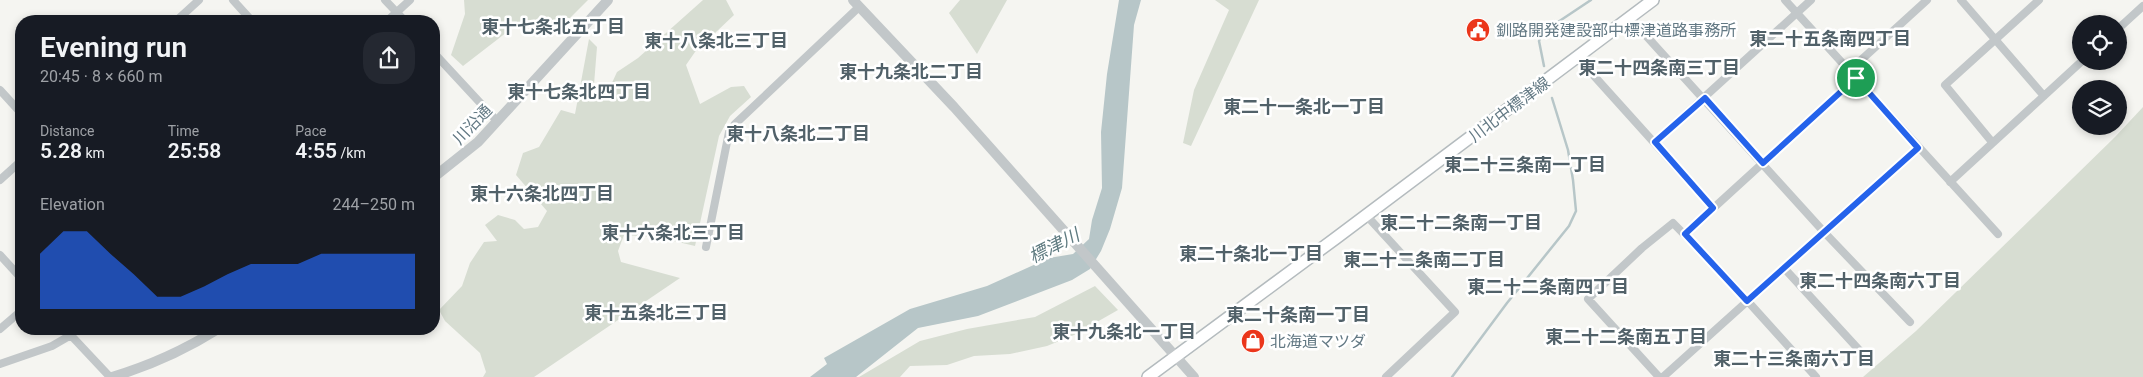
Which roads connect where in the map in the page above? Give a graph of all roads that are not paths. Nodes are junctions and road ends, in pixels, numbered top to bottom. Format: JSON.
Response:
{"nodes":[{"id":1,"x":199,"y":0,"type":"edge"},
{"id":2,"x":233,"y":0,"type":"edge"},
{"id":3,"x":385,"y":0,"type":"edge"},
{"id":4,"x":410,"y":0,"type":"edge"},
{"id":5,"x":608,"y":0,"type":"edge"},
{"id":6,"x":1653,"y":0,"type":"edge"},
{"id":7,"x":1785,"y":0,"type":"edge"},
{"id":8,"x":1811,"y":0,"type":"edge"},
{"id":9,"x":1927,"y":0,"type":"edge"},
{"id":10,"x":1961,"y":0,"type":"edge"},
{"id":11,"x":2039,"y":0,"type":"edge"},
{"id":12,"x":2137,"y":0,"type":"edge"},
{"id":13,"x":856,"y":4,"type":"edge"},
{"id":14,"x":2143,"y":6,"type":"edge"},
{"id":15,"x":396,"y":12,"type":"junction"},
{"id":16,"x":1797,"y":13,"type":"junction"},
{"id":17,"x":183,"y":15,"type":"edge"},
{"id":18,"x":247,"y":15,"type":"edge"},
{"id":19,"x":393,"y":15,"type":"edge"},
{"id":20,"x":399,"y":15,"type":"edge"},
{"id":21,"x":1630,"y":18,"type":"junction"},
{"id":22,"x":2127,"y":21,"type":"edge"},
{"id":23,"x":1995,"y":38,"type":"junction"},
{"id":24,"x":1577,"y":57,"type":"junction"},
{"id":25,"x":440,"y":59,"type":"edge"},
{"id":26,"x":2072,"y":70,"type":"edge"},
{"id":27,"x":1849,"y":71,"type":"junction"},
{"id":28,"x":1856,"y":78,"type":"junction"},
{"id":29,"x":0,"y":90,"type":"edge"},
{"id":30,"x":2044,"y":96,"type":"junction"},
{"id":31,"x":1705,"y":98,"type":"junction"},
{"id":32,"x":15,"y":106,"type":"edge"},
{"id":33,"x":497,"y":121,"type":"junction"},
{"id":34,"x":1655,"y":142,"type":"junction"},
{"id":35,"x":1992,"y":142,"type":"junction"},
{"id":36,"x":1918,"y":148,"type":"junction"},
{"id":37,"x":1763,"y":163,"type":"junction"},
{"id":38,"x":15,"y":166,"type":"edge"},
{"id":39,"x":440,"y":173,"type":"edge"},
{"id":40,"x":0,"y":180,"type":"edge"},
{"id":41,"x":1950,"y":182,"type":"junction"},
{"id":42,"x":1713,"y":208,"type":"junction"},
{"id":43,"x":1366,"y":215,"type":"junction"},
{"id":44,"x":1824,"y":232,"type":"junction"},
{"id":45,"x":1685,"y":234,"type":"junction"},
{"id":46,"x":1998,"y":234,"type":"dead end"},
{"id":47,"x":706,"y":247,"type":"dead end"},
{"id":48,"x":0,"y":255,"type":"edge"},
{"id":49,"x":1784,"y":268,"type":"junction"},
{"id":50,"x":15,"y":271,"type":"edge"},
{"id":51,"x":1747,"y":301,"type":"junction"},
{"id":52,"x":15,"y":316,"type":"edge"},
{"id":53,"x":1910,"y":322,"type":"dead end"},
{"id":54,"x":0,"y":330,"type":"edge"},
{"id":55,"x":207,"y":335,"type":"edge"},
{"id":56,"x":71,"y":336,"type":"joint"},
{"id":57,"x":1861,"y":352,"type":"dead end"},
{"id":58,"x":1176,"y":356,"type":"junction"},
{"id":59,"x":0,"y":364,"type":"edge"},
{"id":60,"x":111,"y":377,"type":"edge"},
{"id":61,"x":1148,"y":377,"type":"edge"},
{"id":62,"x":1194,"y":377,"type":"edge"},
{"id":63,"x":1386,"y":377,"type":"edge"},
{"id":64,"x":1661,"y":377,"type":"edge"},
{"id":65,"x":1816,"y":377,"type":"edge"}],
"edges":[{"from":1,"to":17,"type":"street"},
{"from":2,"to":18,"type":"street"},
{"from":3,"to":15,"type":"street"},
{"from":4,"to":15,"type":"street"},
{"from":5,"to":33,"type":"street","name":"川沿通"},
{"from":6,"to":21,"type":"main road","name":"川北中標津線"},
{"from":7,"to":16,"type":"street"},
{"from":8,"to":16,"type":"street"},
{"from":9,"to":27,"type":"street"},
{"from":10,"to":23,"type":"street"},
{"from":11,"to":23,"type":"street"},
{"from":12,"to":14,"type":"street"},
{"from":13,"to":47,"type":"street"},
{"from":13,"to":58,"type":"street"},
{"from":14,"to":22,"type":"street"},
{"from":15,"to":19,"type":"street"},
{"from":15,"to":20,"type":"street"},
{"from":16,"to":27,"type":"street"},
{"from":16,"to":31,"type":"street"},
{"from":21,"to":24,"type":"main road","name":"川北中標津線"},
{"from":21,"to":31,"type":"street"},
{"from":23,"to":30,"type":"street"},
{"from":23,"to":35,"type":"street"},
{"from":24,"to":34,"type":"street"},
{"from":24,"to":43,"type":"main road","name":"川北中標津線"},
{"from":25,"to":33,"type":"street"},
{"from":26,"to":30,"type":"street"},
{"from":27,"to":28,"type":"street"},
{"from":28,"to":36,"type":"street"},
{"from":28,"to":37,"type":"street"},
{"from":29,"to":32,"type":"street"},
{"from":30,"to":35,"type":"street"},
{"from":31,"to":34,"type":"street"},
{"from":31,"to":37,"type":"street"},
{"from":33,"to":39,"type":"street","name":"川沿通"},
{"from":34,"to":42,"type":"street"},
{"from":35,"to":41,"type":"street"},
{"from":36,"to":41,"type":"street"},
{"from":36,"to":44,"type":"street"},
{"from":37,"to":42,"type":"street"},
{"from":37,"to":44,"type":"street"},
{"from":38,"to":40,"type":"street"},
{"from":41,"to":46,"type":"street"},
{"from":42,"to":45,"type":"street"},
{"from":43,"to":58,"type":"main road","name":"川北中標津線"},
{"from":43,"to":63,"type":"street"},
{"from":44,"to":49,"type":"street"},
{"from":44,"to":53,"type":"street"},
{"from":45,"to":51,"type":"street"},
{"from":45,"to":64,"type":"street"},
{"from":48,"to":50,"type":"street"},
{"from":49,"to":51,"type":"street"},
{"from":49,"to":57,"type":"street"},
{"from":51,"to":64,"type":"street"},
{"from":51,"to":65,"type":"street"},
{"from":52,"to":54,"type":"street"},
{"from":55,"to":60,"type":"street"},
{"from":56,"to":59,"type":"street"},
{"from":56,"to":60,"type":"street"},
{"from":58,"to":61,"type":"main road","name":"川北中標津線"},
{"from":58,"to":62,"type":"street"}]}
